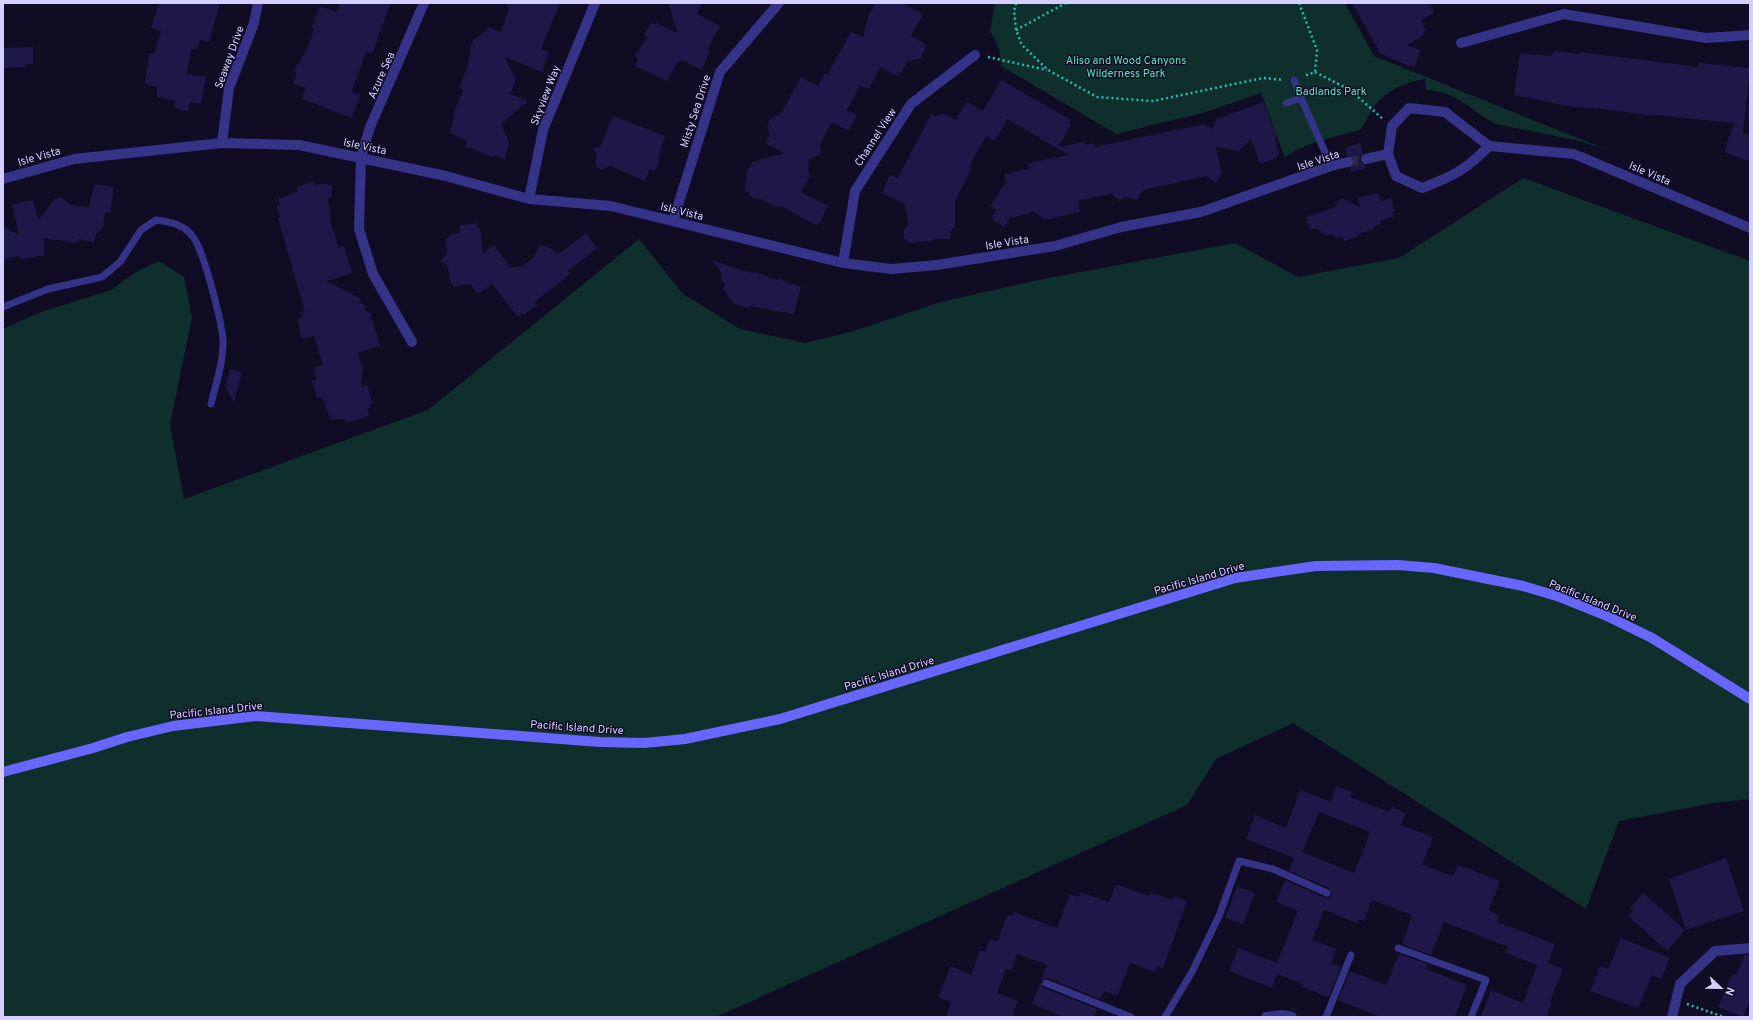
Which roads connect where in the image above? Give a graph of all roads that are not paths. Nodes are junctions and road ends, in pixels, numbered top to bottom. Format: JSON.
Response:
{"nodes":[{"id":1,"x":258,"y":3,"type":"edge"},
{"id":2,"x":424,"y":3,"type":"edge"},
{"id":3,"x":595,"y":3,"type":"edge"},
{"id":4,"x":779,"y":3,"type":"edge"},
{"id":5,"x":1750,"y":35,"type":"edge"},
{"id":6,"x":1461,"y":43,"type":"dead end"},
{"id":7,"x":975,"y":55,"type":"road end"},
{"id":8,"x":1294,"y":80,"type":"road end"},
{"id":9,"x":1301,"y":98,"type":"junction"},
{"id":10,"x":1286,"y":103,"type":"dead end"},
{"id":11,"x":222,"y":143,"type":"junction"},
{"id":12,"x":1489,"y":146,"type":"junction"},
{"id":13,"x":1388,"y":154,"type":"junction"},
{"id":14,"x":361,"y":157,"type":"junction"},
{"id":15,"x":1366,"y":159,"type":"tunnel mouth"},
{"id":16,"x":1348,"y":162,"type":"tunnel mouth"},
{"id":17,"x":1331,"y":166,"type":"junction"},
{"id":18,"x":3,"y":179,"type":"edge"},
{"id":19,"x":529,"y":199,"type":"junction"},
{"id":20,"x":673,"y":221,"type":"junction"},
{"id":21,"x":1750,"y":228,"type":"edge"},
{"id":22,"x":843,"y":263,"type":"junction"},
{"id":23,"x":3,"y":307,"type":"edge"},
{"id":24,"x":412,"y":342,"type":"dead end"},
{"id":25,"x":211,"y":404,"type":"dead end"},
{"id":26,"x":1750,"y":699,"type":"edge"},
{"id":27,"x":3,"y":772,"type":"edge"},
{"id":28,"x":1327,"y":893,"type":"dead end"},
{"id":29,"x":1398,"y":948,"type":"dead end"},
{"id":30,"x":1750,"y":948,"type":"edge"},
{"id":31,"x":1351,"y":955,"type":"dead end"},
{"id":32,"x":1046,"y":983,"type":"dead end"},
{"id":33,"x":1131,"y":1017,"type":"edge"},
{"id":34,"x":1165,"y":1017,"type":"edge"},
{"id":35,"x":1266,"y":1017,"type":"edge"},
{"id":36,"x":1292,"y":1017,"type":"edge"},
{"id":37,"x":1326,"y":1017,"type":"edge"},
{"id":38,"x":1471,"y":1017,"type":"edge"},
{"id":39,"x":1672,"y":1017,"type":"edge"}],
"edges":[{"from":1,"to":11,"type":"street","name":"Seaway Drive"},
{"from":2,"to":14,"type":"street","name":"Azure Sea"},
{"from":3,"to":19,"type":"street","name":"Skyview Way"},
{"from":4,"to":20,"type":"street","name":"Misty Sea Drive"},
{"from":5,"to":6,"type":"street"},
{"from":7,"to":22,"type":"street","name":"Channel View"},
{"from":8,"to":9,"type":"lane"},
{"from":9,"to":10,"type":"lane"},
{"from":9,"to":17,"type":"lane"},
{"from":11,"to":14,"type":"street","name":"Isle Vista"},
{"from":11,"to":18,"type":"street","name":"Isle Vista"},
{"from":12,"to":13,"type":"street"},
{"from":12,"to":13,"type":"street"},
{"from":12,"to":21,"type":"street","name":"Isle Vista"},
{"from":13,"to":15,"type":"street"},
{"from":14,"to":19,"type":"street","name":"Isle Vista"},
{"from":14,"to":24,"type":"street","name":"Azure Sea"},
{"from":16,"to":17,"type":"street","name":"Isle Vista"},
{"from":17,"to":22,"type":"street","name":"Isle Vista"},
{"from":19,"to":20,"type":"street","name":"Isle Vista"},
{"from":20,"to":22,"type":"street","name":"Isle Vista"},
{"from":23,"to":25,"type":"lane"},
{"from":26,"to":27,"type":"main road","name":"Pacific Island Drive"},
{"from":28,"to":34,"type":"lane"},
{"from":29,"to":38,"type":"lane"},
{"from":30,"to":39,"type":"street"},
{"from":31,"to":37,"type":"lane"},
{"from":32,"to":33,"type":"lane"},
{"from":35,"to":36,"type":"street"}]}
